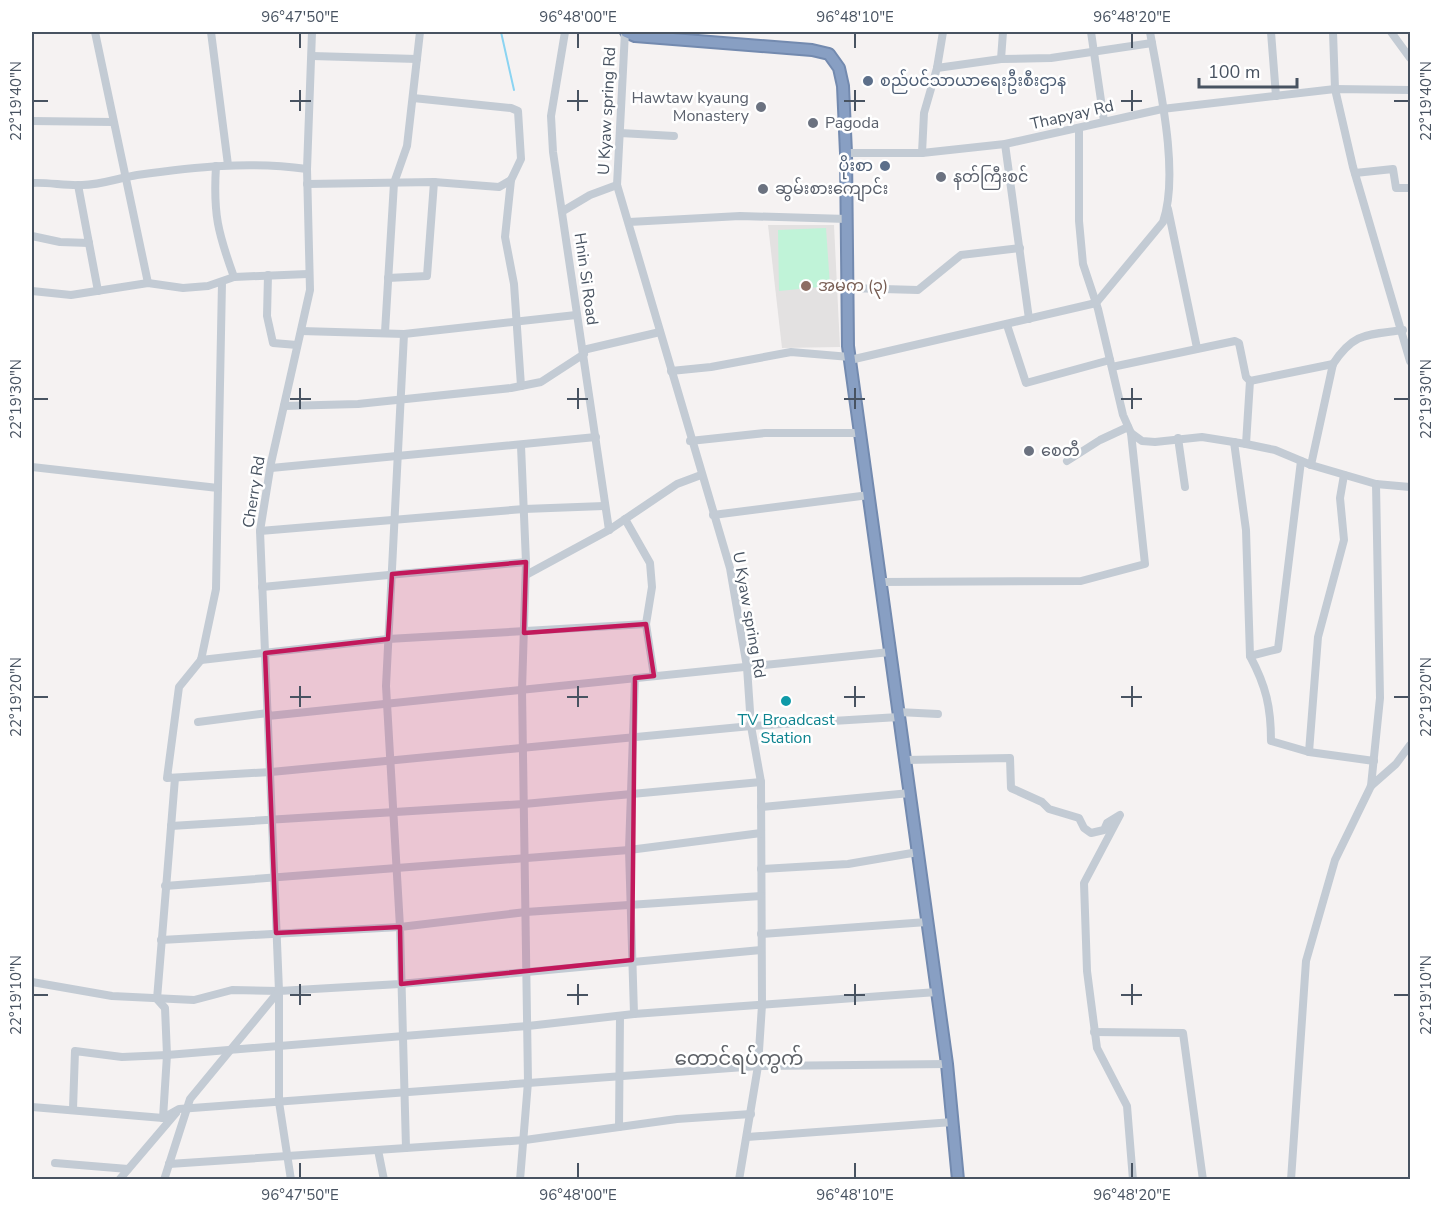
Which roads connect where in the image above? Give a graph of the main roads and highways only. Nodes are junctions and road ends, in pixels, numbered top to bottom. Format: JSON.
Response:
{"nodes":[{"id":1,"x":626,"y":32,"type":"edge"},
{"id":2,"x":958,"y":1179,"type":"edge"}],
"edges":[{"from":1,"to":2,"type":"highway"}]}
